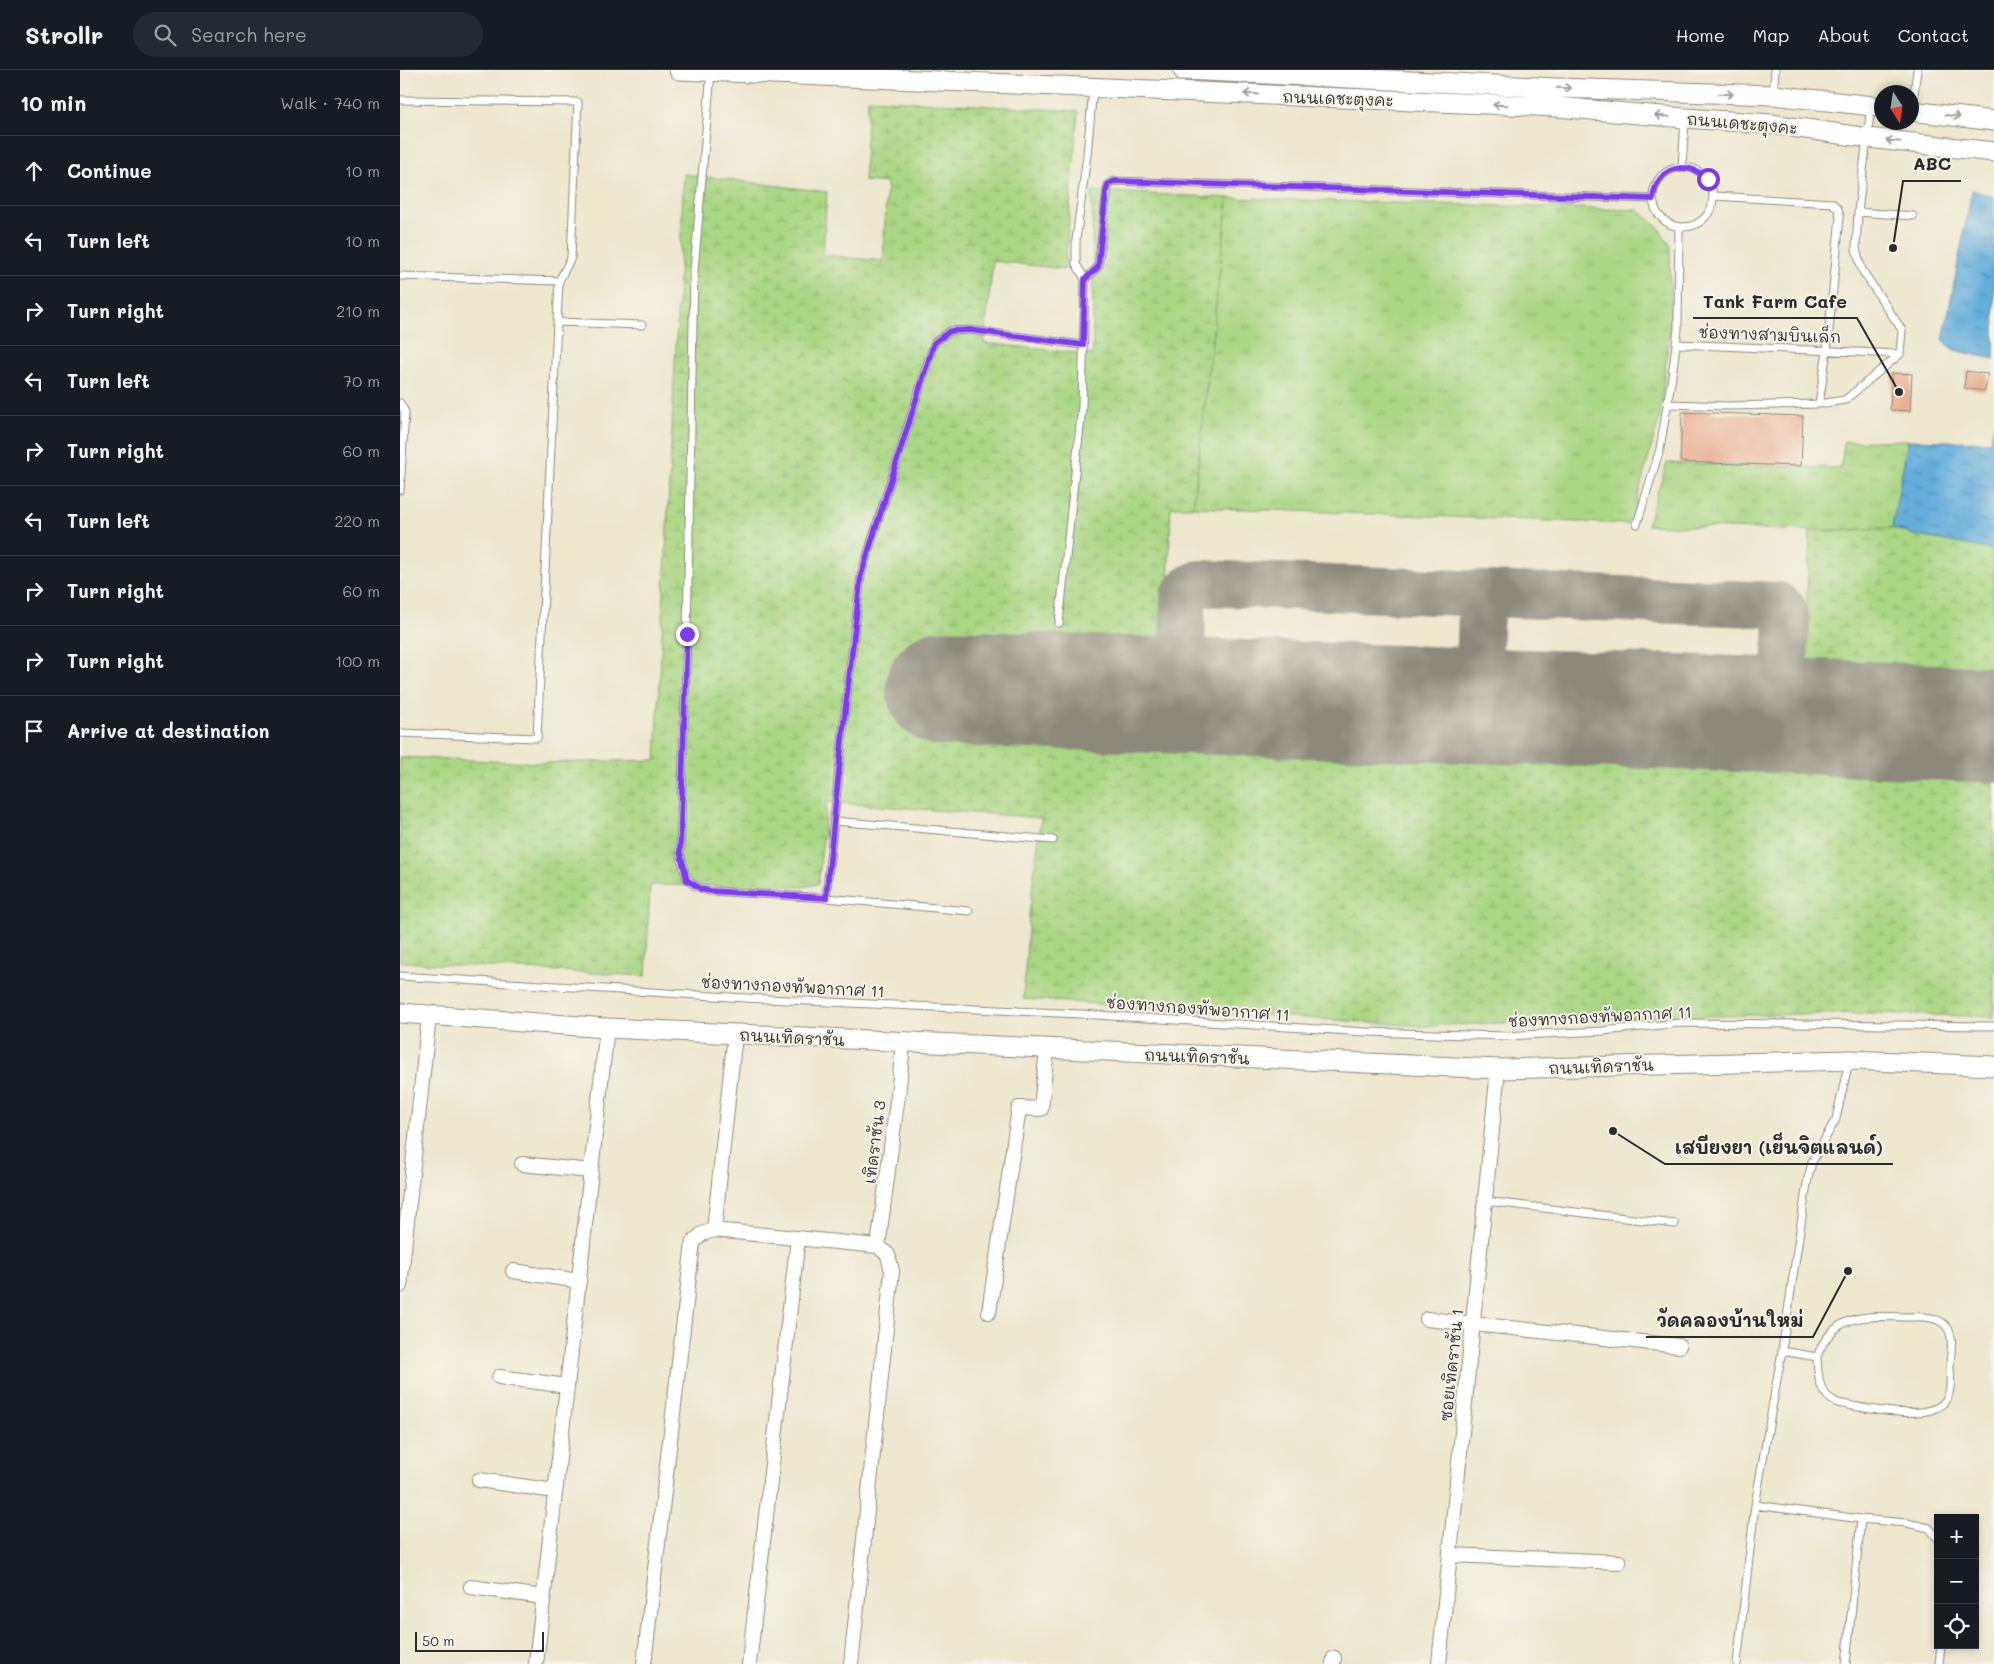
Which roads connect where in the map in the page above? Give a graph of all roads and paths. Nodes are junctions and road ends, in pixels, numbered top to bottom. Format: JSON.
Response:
{"nodes":[{"id":1,"x":679,"y":70,"type":"edge"},
{"id":2,"x":1183,"y":70,"type":"edge"},
{"id":3,"x":1775,"y":70,"type":"edge"},
{"id":4,"x":1917,"y":70,"type":"edge"},
{"id":5,"x":711,"y":71,"type":"edge"},
{"id":6,"x":1915,"y":85,"type":"edge"},
{"id":7,"x":1093,"y":87,"type":"junction"},
{"id":8,"x":1773,"y":95,"type":"junction"},
{"id":9,"x":400,"y":100,"type":"edge"},
{"id":10,"x":1874,"y":106,"type":"edge"},
{"id":11,"x":1919,"y":112,"type":"edge"},
{"id":12,"x":1874,"y":114,"type":"edge"},
{"id":13,"x":1685,"y":118,"type":"junction"},
{"id":14,"x":1994,"y":121,"type":"edge"},
{"id":15,"x":1868,"y":138,"type":"junction"},
{"id":16,"x":1994,"y":152,"type":"edge"},
{"id":17,"x":1682,"y":167,"type":"junction"},
{"id":18,"x":1714,"y":196,"type":"junction"},
{"id":19,"x":1653,"y":199,"type":"junction"},
{"id":20,"x":1858,"y":212,"type":"junction"},
{"id":21,"x":1913,"y":216,"type":"dead end"},
{"id":22,"x":1679,"y":227,"type":"junction"},
{"id":23,"x":400,"y":276,"type":"edge"},
{"id":24,"x":1085,"y":279,"type":"junction"},
{"id":25,"x":559,"y":281,"type":"junction"},
{"id":26,"x":557,"y":322,"type":"junction"},
{"id":27,"x":642,"y":325,"type":"dead end"},
{"id":28,"x":1676,"y":344,"type":"junction"},
{"id":29,"x":1083,"y":345,"type":"junction"},
{"id":30,"x":1827,"y":350,"type":"junction"},
{"id":31,"x":1900,"y":354,"type":"junction"},
{"id":32,"x":400,"y":403,"type":"edge"},
{"id":33,"x":1668,"y":404,"type":"junction"},
{"id":34,"x":1819,"y":404,"type":"junction"},
{"id":35,"x":400,"y":490,"type":"edge"},
{"id":36,"x":1637,"y":524,"type":"dead end"},
{"id":37,"x":1059,"y":622,"type":"dead end"},
{"id":38,"x":400,"y":733,"type":"edge"},
{"id":39,"x":834,"y":821,"type":"junction"},
{"id":40,"x":1053,"y":840,"type":"dead end"},
{"id":41,"x":826,"y":898,"type":"junction"},
{"id":42,"x":969,"y":911,"type":"dead end"},
{"id":43,"x":400,"y":976,"type":"edge"},
{"id":44,"x":400,"y":1013,"type":"edge"},
{"id":45,"x":429,"y":1016,"type":"junction"},
{"id":46,"x":1994,"y":1026,"type":"edge"},
{"id":47,"x":607,"y":1028,"type":"junction"},
{"id":48,"x":735,"y":1034,"type":"junction"},
{"id":49,"x":903,"y":1043,"type":"junction"},
{"id":50,"x":1047,"y":1049,"type":"junction"},
{"id":51,"x":1850,"y":1060,"type":"junction"},
{"id":52,"x":1994,"y":1066,"type":"edge"},
{"id":53,"x":1498,"y":1069,"type":"junction"},
{"id":54,"x":522,"y":1164,"type":"dead end"},
{"id":55,"x":591,"y":1171,"type":"junction"},
{"id":56,"x":1485,"y":1201,"type":"junction"},
{"id":57,"x":1675,"y":1224,"type":"dead end"},
{"id":58,"x":714,"y":1230,"type":"junction"},
{"id":59,"x":798,"y":1238,"type":"junction"},
{"id":60,"x":878,"y":1246,"type":"junction"},
{"id":61,"x":401,"y":1263,"type":"edge"},
{"id":62,"x":513,"y":1271,"type":"dead end"},
{"id":63,"x":579,"y":1281,"type":"junction"},
{"id":64,"x":400,"y":1286,"type":"edge"},
{"id":65,"x":989,"y":1312,"type":"dead end"},
{"id":66,"x":1427,"y":1319,"type":"dead end"},
{"id":67,"x":1473,"y":1324,"type":"junction"},
{"id":68,"x":1679,"y":1346,"type":"dead end"},
{"id":69,"x":1782,"y":1351,"type":"junction"},
{"id":70,"x":1817,"y":1357,"type":"junction"},
{"id":71,"x":499,"y":1377,"type":"dead end"},
{"id":72,"x":567,"y":1386,"type":"junction"},
{"id":73,"x":479,"y":1480,"type":"dead end"},
{"id":74,"x":555,"y":1491,"type":"junction"},
{"id":75,"x":1755,"y":1505,"type":"junction"},
{"id":76,"x":1860,"y":1519,"type":"junction"},
{"id":77,"x":1934,"y":1534,"type":"edge"},
{"id":78,"x":1450,"y":1555,"type":"junction"},
{"id":79,"x":1619,"y":1562,"type":"dead end"},
{"id":80,"x":470,"y":1587,"type":"dead end"},
{"id":81,"x":543,"y":1597,"type":"junction"},
{"id":82,"x":1941,"y":1649,"type":"edge"},
{"id":83,"x":536,"y":1664,"type":"edge"},
{"id":84,"x":644,"y":1664,"type":"edge"},
{"id":85,"x":749,"y":1664,"type":"edge"},
{"id":86,"x":850,"y":1664,"type":"edge"},
{"id":87,"x":1439,"y":1664,"type":"edge"},
{"id":88,"x":1737,"y":1664,"type":"edge"},
{"id":89,"x":1846,"y":1664,"type":"edge"},
{"id":90,"x":1939,"y":1664,"type":"edge"}],
"edges":[{"from":1,"to":5,"type":"street","name":"ถนนเดชะตุงคะ"},
{"from":2,"to":8,"type":"street","name":"ถนนเดชะตุงคะ","one_way":true},
{"from":3,"to":8,"type":"lane"},
{"from":4,"to":6,"type":"lane"},
{"from":5,"to":7,"type":"street","name":"ถนนเดชะตุงคะ"},
{"from":5,"to":41,"type":"lane"},
{"from":13,"to":7,"type":"street","name":"ถนนเดชะตุงคะ","one_way":true},
{"from":7,"to":24,"type":"lane"},
{"from":8,"to":10,"type":"street","name":"ถนนเดชะตุงคะ"},
{"from":9,"to":25,"type":"lane"},
{"from":11,"to":14,"type":"street","one_way":true},
{"from":12,"to":15,"type":"lane"},
{"from":13,"to":15,"type":"street","name":"ถนนเดชะตุงคะ"},
{"from":13,"to":17,"type":"lane"},
{"from":16,"to":15,"type":"street","name":"ถนนเดชะตุงคะ","one_way":true},
{"from":15,"to":20,"type":"lane"},
{"from":17,"to":18,"type":"lane"},
{"from":17,"to":19,"type":"lane"},
{"from":18,"to":22,"type":"lane"},
{"from":18,"to":30,"type":"lane"},
{"from":19,"to":22,"type":"lane"},
{"from":19,"to":24,"type":"lane"},
{"from":20,"to":21,"type":"lane"},
{"from":20,"to":31,"type":"lane"},
{"from":22,"to":28,"type":"lane"},
{"from":23,"to":25,"type":"lane"},
{"from":24,"to":29,"type":"lane"},
{"from":25,"to":26,"type":"lane"},
{"from":26,"to":27,"type":"lane"},
{"from":26,"to":38,"type":"lane"},
{"from":28,"to":30,"type":"lane","name":"ช่องทางสามบินเล็ก"},
{"from":28,"to":33,"type":"lane"},
{"from":29,"to":37,"type":"lane"},
{"from":29,"to":39,"type":"lane"},
{"from":30,"to":31,"type":"lane","name":"ช่องทางสามบินเล็ก"},
{"from":30,"to":34,"type":"lane"},
{"from":31,"to":34,"type":"lane"},
{"from":32,"to":35,"type":"lane"},
{"from":33,"to":34,"type":"lane"},
{"from":33,"to":36,"type":"lane"},
{"from":39,"to":40,"type":"lane"},
{"from":39,"to":41,"type":"lane"},
{"from":41,"to":42,"type":"lane"},
{"from":43,"to":46,"type":"lane","name":"ช่องทางกองทัพอากาศ 11"},
{"from":44,"to":45,"type":"street","name":"ถนนเทิดราชัน"},
{"from":45,"to":47,"type":"street","name":"ถนนเทิดราชัน"},
{"from":45,"to":61,"type":"street"},
{"from":47,"to":48,"type":"street","name":"ถนนเทิดราชัน"},
{"from":47,"to":55,"type":"street"},
{"from":48,"to":49,"type":"street","name":"ถนนเทิดราชัน"},
{"from":48,"to":58,"type":"street"},
{"from":49,"to":50,"type":"street","name":"ถนนเทิดราชัน"},
{"from":49,"to":60,"type":"street","name":"เทิดราชัน 3"},
{"from":50,"to":53,"type":"street","name":"ถนนเทิดราชัน"},
{"from":50,"to":65,"type":"street"},
{"from":51,"to":52,"type":"street","name":"ถนนเทิดราชัน"},
{"from":51,"to":53,"type":"street","name":"ถนนเทิดราชัน"},
{"from":51,"to":69,"type":"lane"},
{"from":53,"to":56,"type":"street","name":"ซอยเทิดราชัน 1"},
{"from":54,"to":55,"type":"street"},
{"from":55,"to":63,"type":"street"},
{"from":56,"to":57,"type":"lane"},
{"from":56,"to":67,"type":"street","name":"ซอยเทิดราชัน 1"},
{"from":58,"to":59,"type":"street"},
{"from":58,"to":84,"type":"street"},
{"from":59,"to":60,"type":"street"},
{"from":59,"to":85,"type":"street"},
{"from":60,"to":86,"type":"street"},
{"from":61,"to":64,"type":"street"},
{"from":62,"to":63,"type":"street"},
{"from":63,"to":72,"type":"street"},
{"from":66,"to":67,"type":"street"},
{"from":67,"to":68,"type":"street"},
{"from":67,"to":78,"type":"street","name":"ซอยเทิดราชัน 1"},
{"from":69,"to":70,"type":"lane"},
{"from":69,"to":75,"type":"lane"},
{"from":70,"to":70,"type":"lane"},
{"from":71,"to":72,"type":"street"},
{"from":72,"to":74,"type":"street"},
{"from":73,"to":74,"type":"street"},
{"from":74,"to":81,"type":"street"},
{"from":75,"to":76,"type":"lane"},
{"from":75,"to":88,"type":"lane"},
{"from":76,"to":77,"type":"lane"},
{"from":76,"to":89,"type":"lane"},
{"from":78,"to":79,"type":"street"},
{"from":78,"to":87,"type":"street","name":"ซอยเทิดราชัน 1"},
{"from":80,"to":81,"type":"street"},
{"from":81,"to":83,"type":"street"},
{"from":82,"to":90,"type":"lane"}]}
